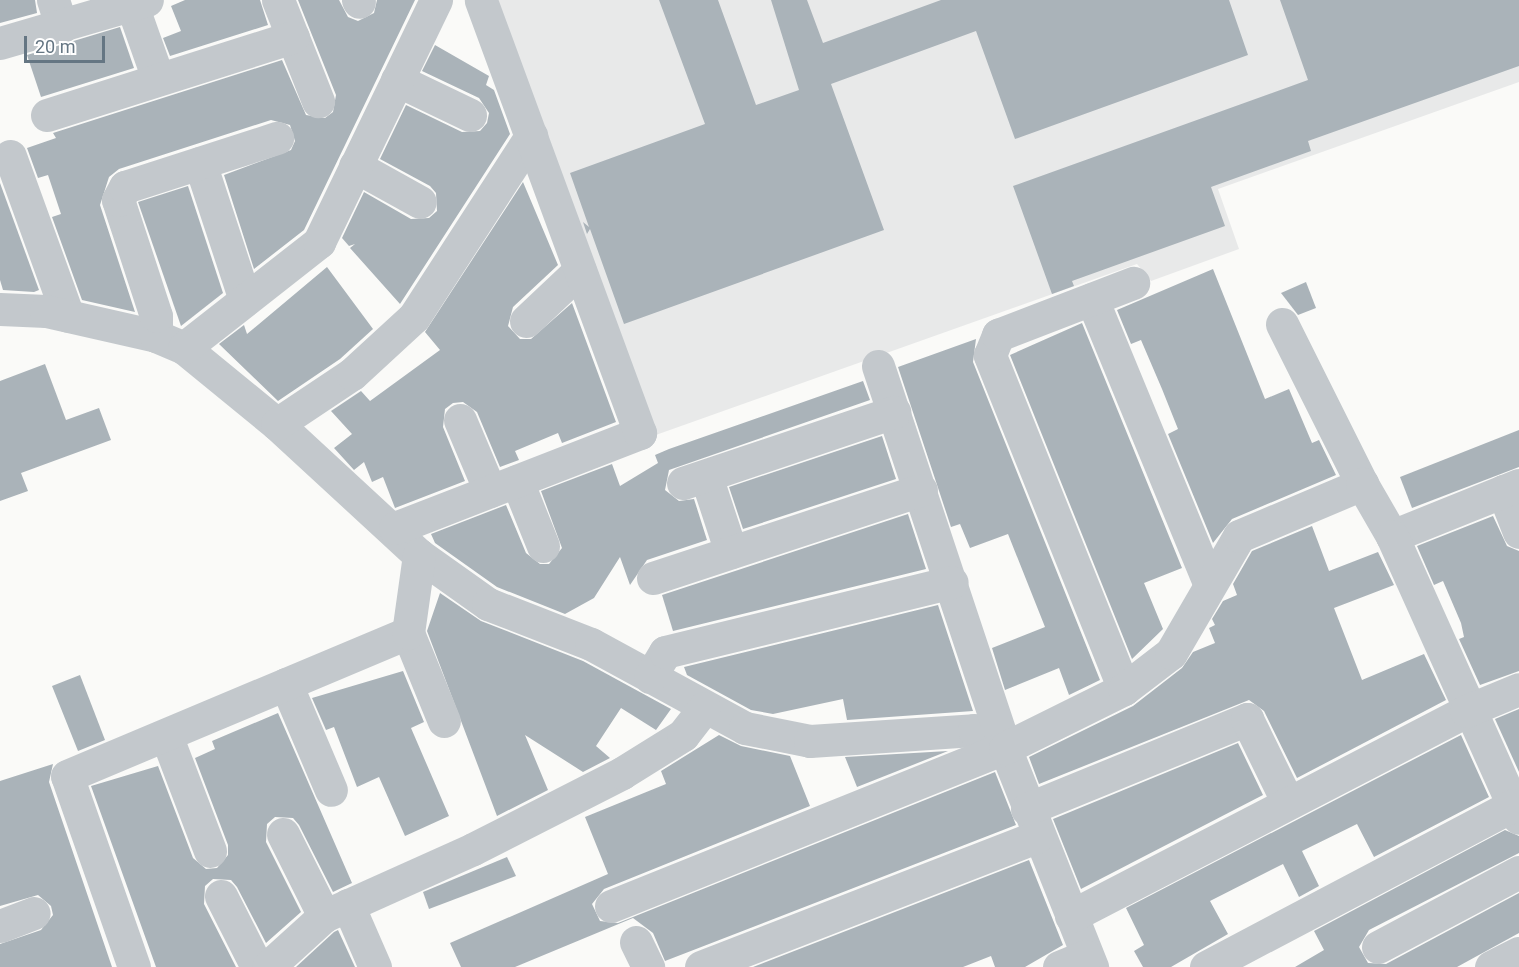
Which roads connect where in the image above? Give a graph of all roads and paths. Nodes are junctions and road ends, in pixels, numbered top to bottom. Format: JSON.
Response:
{"nodes":[{"id":1,"x":278,"y":0,"type":"edge"},
{"id":2,"x":436,"y":0,"type":"edge"},
{"id":3,"x":481,"y":0,"type":"edge"},
{"id":4,"x":140,"y":2,"type":"edge"},
{"id":5,"x":57,"y":13,"type":"edge"},
{"id":6,"x":293,"y":36,"type":"junction"},
{"id":7,"x":0,"y":43,"type":"edge"},
{"id":8,"x":158,"y":79,"type":"junction"},
{"id":9,"x":397,"y":80,"type":"junction"},
{"id":10,"x":318,"y":100,"type":"dead end"},
{"id":11,"x":47,"y":115,"type":"dead end"},
{"id":12,"x":470,"y":115,"type":"dead end"},
{"id":13,"x":531,"y":136,"type":"junction"},
{"id":14,"x":278,"y":138,"type":"dead end"},
{"id":15,"x":10,"y":156,"type":"dead end"},
{"id":16,"x":200,"y":163,"type":"junction"},
{"id":17,"x":355,"y":166,"type":"junction"},
{"id":18,"x":420,"y":202,"type":"dead end"},
{"id":19,"x":580,"y":270,"type":"junction"},
{"id":20,"x":1133,"y":283,"type":"dead end"},
{"id":21,"x":1092,"y":299,"type":"junction"},
{"id":22,"x":245,"y":300,"type":"junction"},
{"id":23,"x":0,"y":309,"type":"edge"},
{"id":24,"x":68,"y":316,"type":"junction"},
{"id":25,"x":526,"y":321,"type":"dead end"},
{"id":26,"x":1281,"y":324,"type":"dead end"},
{"id":27,"x":170,"y":342,"type":"junction"},
{"id":28,"x":878,"y":366,"type":"dead end"},
{"id":29,"x":894,"y":412,"type":"junction"},
{"id":30,"x":460,"y":420,"type":"dead end"},
{"id":31,"x":277,"y":424,"type":"junction"},
{"id":32,"x":1362,"y":484,"type":"junction"},
{"id":33,"x":503,"y":486,"type":"junction"},
{"id":34,"x":1511,"y":488,"type":"edge"},
{"id":35,"x":921,"y":490,"type":"junction"},
{"id":36,"x":395,"y":528,"type":"junction"},
{"id":37,"x":1519,"y":532,"type":"edge"},
{"id":38,"x":1392,"y":536,"type":"junction"},
{"id":39,"x":543,"y":546,"type":"dead end"},
{"id":40,"x":731,"y":552,"type":"junction"},
{"id":41,"x":419,"y":555,"type":"junction"},
{"id":42,"x":653,"y":578,"type":"dead end"},
{"id":43,"x":952,"y":582,"type":"junction"},
{"id":44,"x":1209,"y":583,"type":"junction"},
{"id":45,"x":408,"y":633,"type":"junction"},
{"id":46,"x":650,"y":677,"type":"junction"},
{"id":47,"x":286,"y":684,"type":"junction"},
{"id":48,"x":1124,"y":689,"type":"junction"},
{"id":49,"x":1519,"y":689,"type":"edge"},
{"id":50,"x":704,"y":708,"type":"junction"},
{"id":51,"x":1466,"y":711,"type":"junction"},
{"id":52,"x":444,"y":721,"type":"dead end"},
{"id":53,"x":166,"y":735,"type":"junction"},
{"id":54,"x":1005,"y":748,"type":"junction"},
{"id":55,"x":331,"y":790,"type":"dead end"},
{"id":56,"x":1288,"y":803,"type":"junction"},
{"id":57,"x":1516,"y":812,"type":"edge"},
{"id":58,"x":1032,"y":823,"type":"junction"},
{"id":59,"x":283,"y":834,"type":"dead end"},
{"id":60,"x":210,"y":851,"type":"dead end"},
{"id":61,"x":1519,"y":872,"type":"edge"},
{"id":62,"x":221,"y":896,"type":"dead end"},
{"id":63,"x":611,"y":906,"type":"dead end"},
{"id":64,"x":336,"y":910,"type":"junction"},
{"id":65,"x":34,"y":913,"type":"dead end"},
{"id":66,"x":1071,"y":916,"type":"junction"},
{"id":67,"x":0,"y":926,"type":"edge"},
{"id":68,"x":1377,"y":947,"type":"dead end"},
{"id":69,"x":1519,"y":953,"type":"edge"},
{"id":70,"x":1079,"y":963,"type":"edge"},
{"id":71,"x":134,"y":967,"type":"edge"},
{"id":72,"x":257,"y":967,"type":"edge"},
{"id":73,"x":268,"y":967,"type":"edge"},
{"id":74,"x":375,"y":967,"type":"edge"},
{"id":75,"x":701,"y":967,"type":"edge"},
{"id":76,"x":1206,"y":967,"type":"edge"},
{"id":77,"x":1491,"y":967,"type":"edge"}],
"edges":[{"from":1,"to":6,"type":"street"},
{"from":2,"to":9,"type":"street"},
{"from":3,"to":13,"type":"street"},
{"from":4,"to":5,"type":"street"},
{"from":4,"to":8,"type":"street"},
{"from":5,"to":7,"type":"street"},
{"from":6,"to":8,"type":"street"},
{"from":6,"to":10,"type":"street"},
{"from":8,"to":11,"type":"street"},
{"from":9,"to":12,"type":"street"},
{"from":9,"to":17,"type":"street"},
{"from":13,"to":19,"type":"street"},
{"from":13,"to":31,"type":"street"},
{"from":14,"to":16,"type":"street"},
{"from":15,"to":24,"type":"street"},
{"from":16,"to":22,"type":"street"},
{"from":16,"to":27,"type":"street"},
{"from":17,"to":18,"type":"street"},
{"from":17,"to":22,"type":"street"},
{"from":19,"to":25,"type":"street"},
{"from":19,"to":33,"type":"street"},
{"from":20,"to":21,"type":"street"},
{"from":21,"to":44,"type":"street"},
{"from":21,"to":48,"type":"street"},
{"from":22,"to":27,"type":"street"},
{"from":23,"to":24,"type":"street"},
{"from":24,"to":27,"type":"street"},
{"from":26,"to":32,"type":"street"},
{"from":27,"to":31,"type":"street"},
{"from":28,"to":29,"type":"street"},
{"from":29,"to":35,"type":"street"},
{"from":29,"to":40,"type":"street"},
{"from":30,"to":33,"type":"street"},
{"from":31,"to":36,"type":"street"},
{"from":32,"to":38,"type":"street"},
{"from":32,"to":44,"type":"street"},
{"from":33,"to":36,"type":"street"},
{"from":33,"to":39,"type":"street"},
{"from":34,"to":37,"type":"street"},
{"from":34,"to":38,"type":"street"},
{"from":35,"to":40,"type":"street"},
{"from":35,"to":43,"type":"street"},
{"from":36,"to":41,"type":"street"},
{"from":38,"to":51,"type":"street"},
{"from":40,"to":42,"type":"street"},
{"from":41,"to":45,"type":"street"},
{"from":41,"to":46,"type":"street"},
{"from":43,"to":46,"type":"street"},
{"from":43,"to":54,"type":"street"},
{"from":44,"to":48,"type":"street"},
{"from":45,"to":47,"type":"street"},
{"from":45,"to":52,"type":"street"},
{"from":46,"to":50,"type":"street"},
{"from":47,"to":53,"type":"street"},
{"from":47,"to":55,"type":"street"},
{"from":48,"to":54,"type":"street"},
{"from":49,"to":51,"type":"street"},
{"from":50,"to":54,"type":"street"},
{"from":50,"to":64,"type":"street"},
{"from":51,"to":56,"type":"street"},
{"from":51,"to":57,"type":"street"},
{"from":53,"to":60,"type":"street"},
{"from":53,"to":71,"type":"street"},
{"from":54,"to":58,"type":"street"},
{"from":54,"to":63,"type":"street"},
{"from":56,"to":58,"type":"street"},
{"from":56,"to":66,"type":"street"},
{"from":57,"to":76,"type":"street"},
{"from":58,"to":66,"type":"street"},
{"from":58,"to":75,"type":"street"},
{"from":59,"to":64,"type":"street"},
{"from":61,"to":68,"type":"street"},
{"from":62,"to":72,"type":"street"},
{"from":64,"to":73,"type":"street"},
{"from":64,"to":74,"type":"street"},
{"from":65,"to":67,"type":"street"},
{"from":66,"to":70,"type":"street"},
{"from":69,"to":77,"type":"street"}]}
